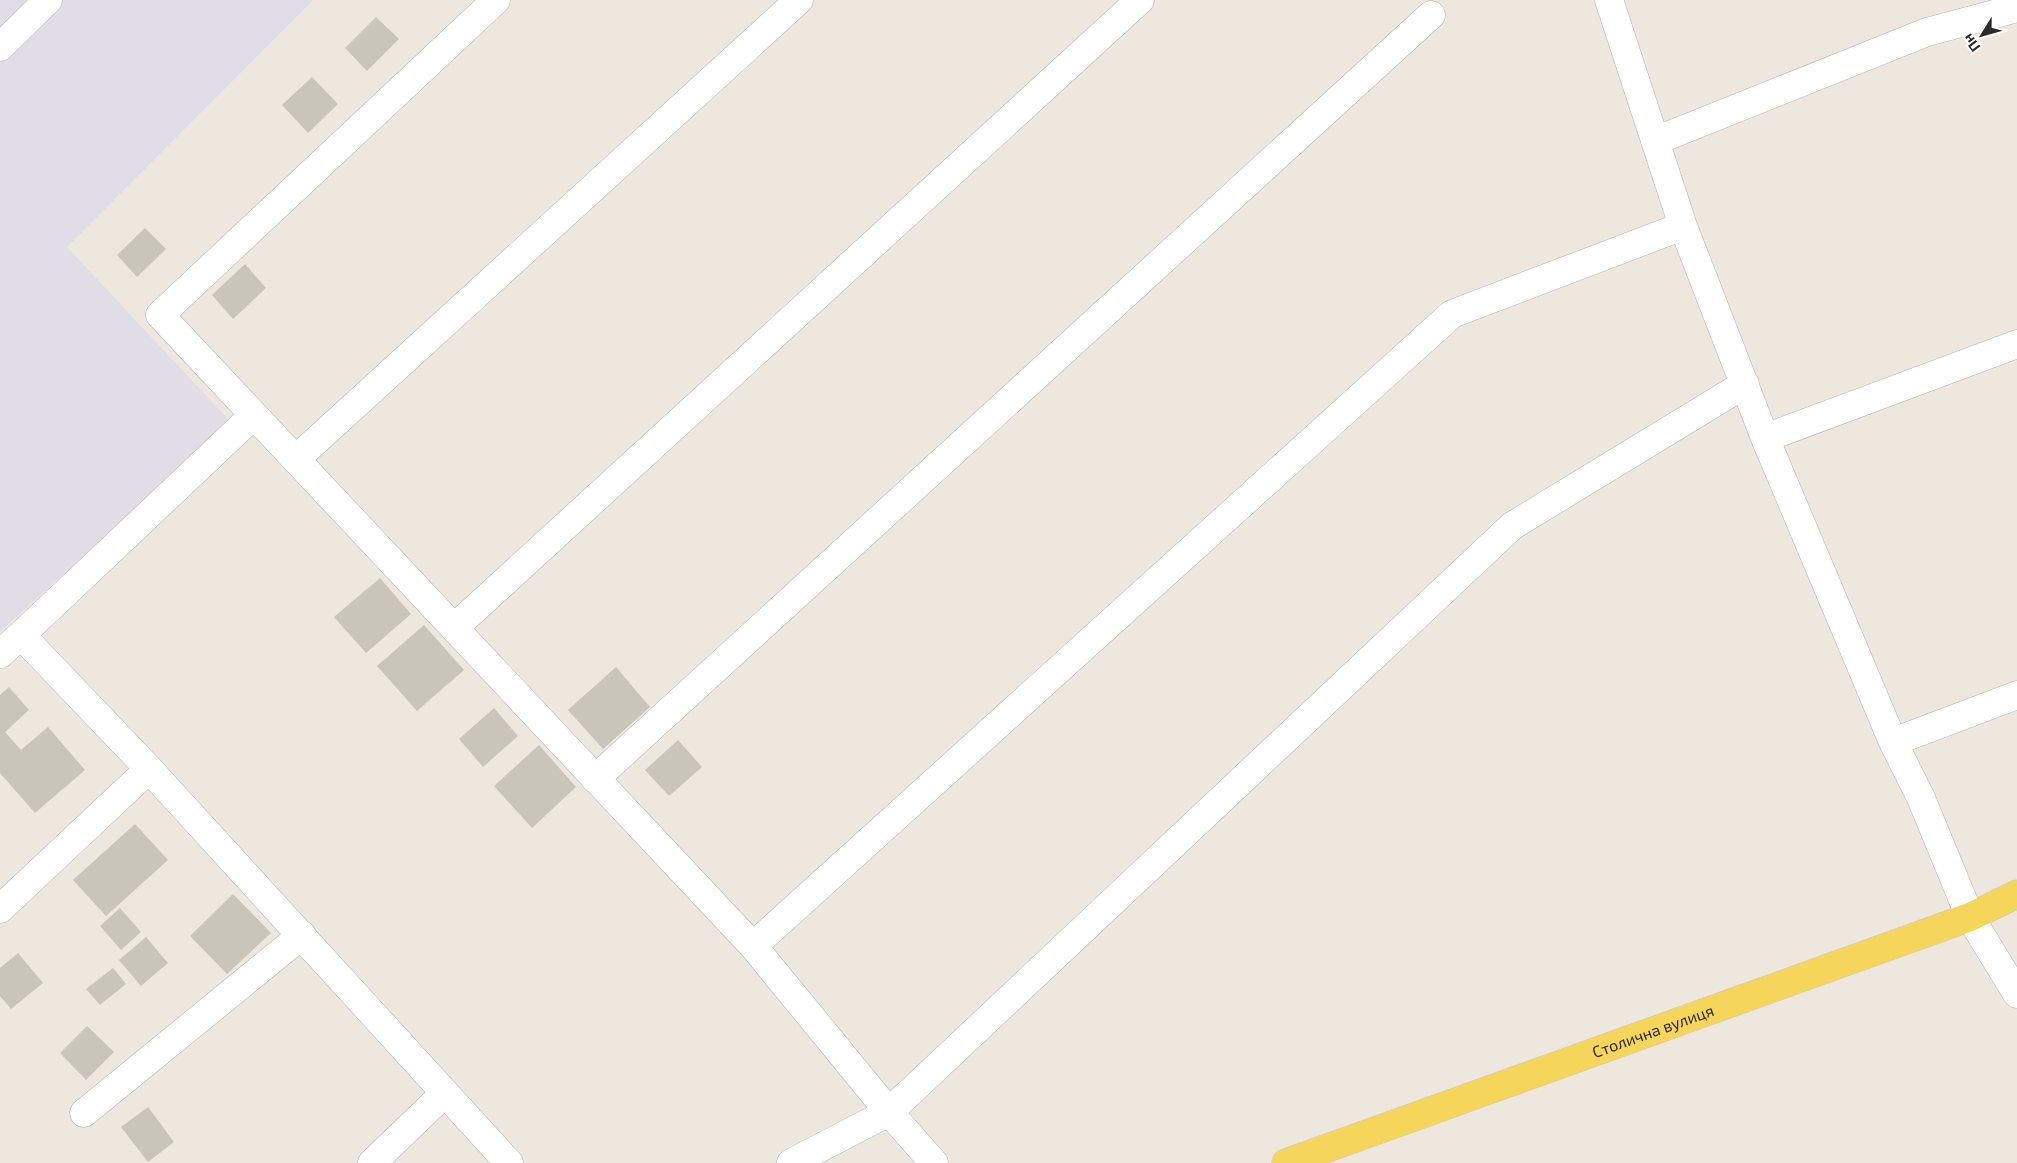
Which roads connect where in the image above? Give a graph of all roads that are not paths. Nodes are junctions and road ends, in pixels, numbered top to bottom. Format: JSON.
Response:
{"nodes":[{"id":1,"x":48,"y":0,"type":"edge"},
{"id":2,"x":496,"y":0,"type":"edge"},
{"id":3,"x":799,"y":0,"type":"edge"},
{"id":4,"x":1140,"y":0,"type":"edge"},
{"id":5,"x":1609,"y":0,"type":"edge"},
{"id":6,"x":2017,"y":8,"type":"edge"},
{"id":7,"x":1431,"y":15,"type":"dead end"},
{"id":8,"x":0,"y":48,"type":"edge"},
{"id":9,"x":1655,"y":141,"type":"junction"},
{"id":10,"x":1683,"y":226,"type":"junction"},
{"id":11,"x":2017,"y":344,"type":"edge"},
{"id":12,"x":1745,"y":384,"type":"junction"},
{"id":13,"x":254,"y":415,"type":"junction"},
{"id":14,"x":1765,"y":438,"type":"junction"},
{"id":15,"x":296,"y":459,"type":"junction"},
{"id":16,"x":454,"y":628,"type":"junction"},
{"id":17,"x":21,"y":635,"type":"junction"},
{"id":18,"x":0,"y":654,"type":"edge"},
{"id":19,"x":2017,"y":695,"type":"edge"},
{"id":20,"x":1893,"y":742,"type":"junction"},
{"id":21,"x":148,"y":769,"type":"junction"},
{"id":22,"x":595,"y":779,"type":"junction"},
{"id":23,"x":2017,"y":894,"type":"edge"},
{"id":24,"x":0,"y":909,"type":"edge"},
{"id":25,"x":1970,"y":917,"type":"junction"},
{"id":26,"x":302,"y":935,"type":"junction"},
{"id":27,"x":753,"y":946,"type":"junction"},
{"id":28,"x":2017,"y":994,"type":"edge"},
{"id":29,"x":445,"y":1093,"type":"junction"},
{"id":30,"x":84,"y":1112,"type":"dead end"},
{"id":31,"x":889,"y":1112,"type":"junction"},
{"id":32,"x":372,"y":1163,"type":"edge"},
{"id":33,"x":509,"y":1163,"type":"edge"},
{"id":34,"x":791,"y":1163,"type":"edge"},
{"id":35,"x":934,"y":1163,"type":"edge"},
{"id":36,"x":1286,"y":1163,"type":"edge"}],
"edges":[{"from":1,"to":8,"type":"street"},
{"from":2,"to":13,"type":"street"},
{"from":3,"to":15,"type":"street"},
{"from":4,"to":16,"type":"street"},
{"from":5,"to":9,"type":"street"},
{"from":6,"to":9,"type":"street"},
{"from":7,"to":22,"type":"street"},
{"from":9,"to":10,"type":"street"},
{"from":10,"to":12,"type":"street"},
{"from":10,"to":27,"type":"street"},
{"from":11,"to":14,"type":"street"},
{"from":12,"to":14,"type":"street"},
{"from":12,"to":31,"type":"street"},
{"from":13,"to":15,"type":"street"},
{"from":13,"to":17,"type":"street"},
{"from":14,"to":20,"type":"street"},
{"from":15,"to":16,"type":"street"},
{"from":16,"to":22,"type":"street"},
{"from":17,"to":18,"type":"street"},
{"from":17,"to":21,"type":"street"},
{"from":19,"to":20,"type":"street"},
{"from":20,"to":25,"type":"street"},
{"from":21,"to":24,"type":"street"},
{"from":21,"to":26,"type":"street"},
{"from":22,"to":27,"type":"street"},
{"from":23,"to":25,"type":"main road","name":"Столична вулиця"},
{"from":25,"to":28,"type":"street"},
{"from":25,"to":36,"type":"main road","name":"Столична вулиця"},
{"from":26,"to":29,"type":"street"},
{"from":26,"to":30,"type":"street"},
{"from":27,"to":31,"type":"street"},
{"from":29,"to":32,"type":"street"},
{"from":29,"to":33,"type":"street"},
{"from":31,"to":34,"type":"street"},
{"from":31,"to":35,"type":"street"}]}
